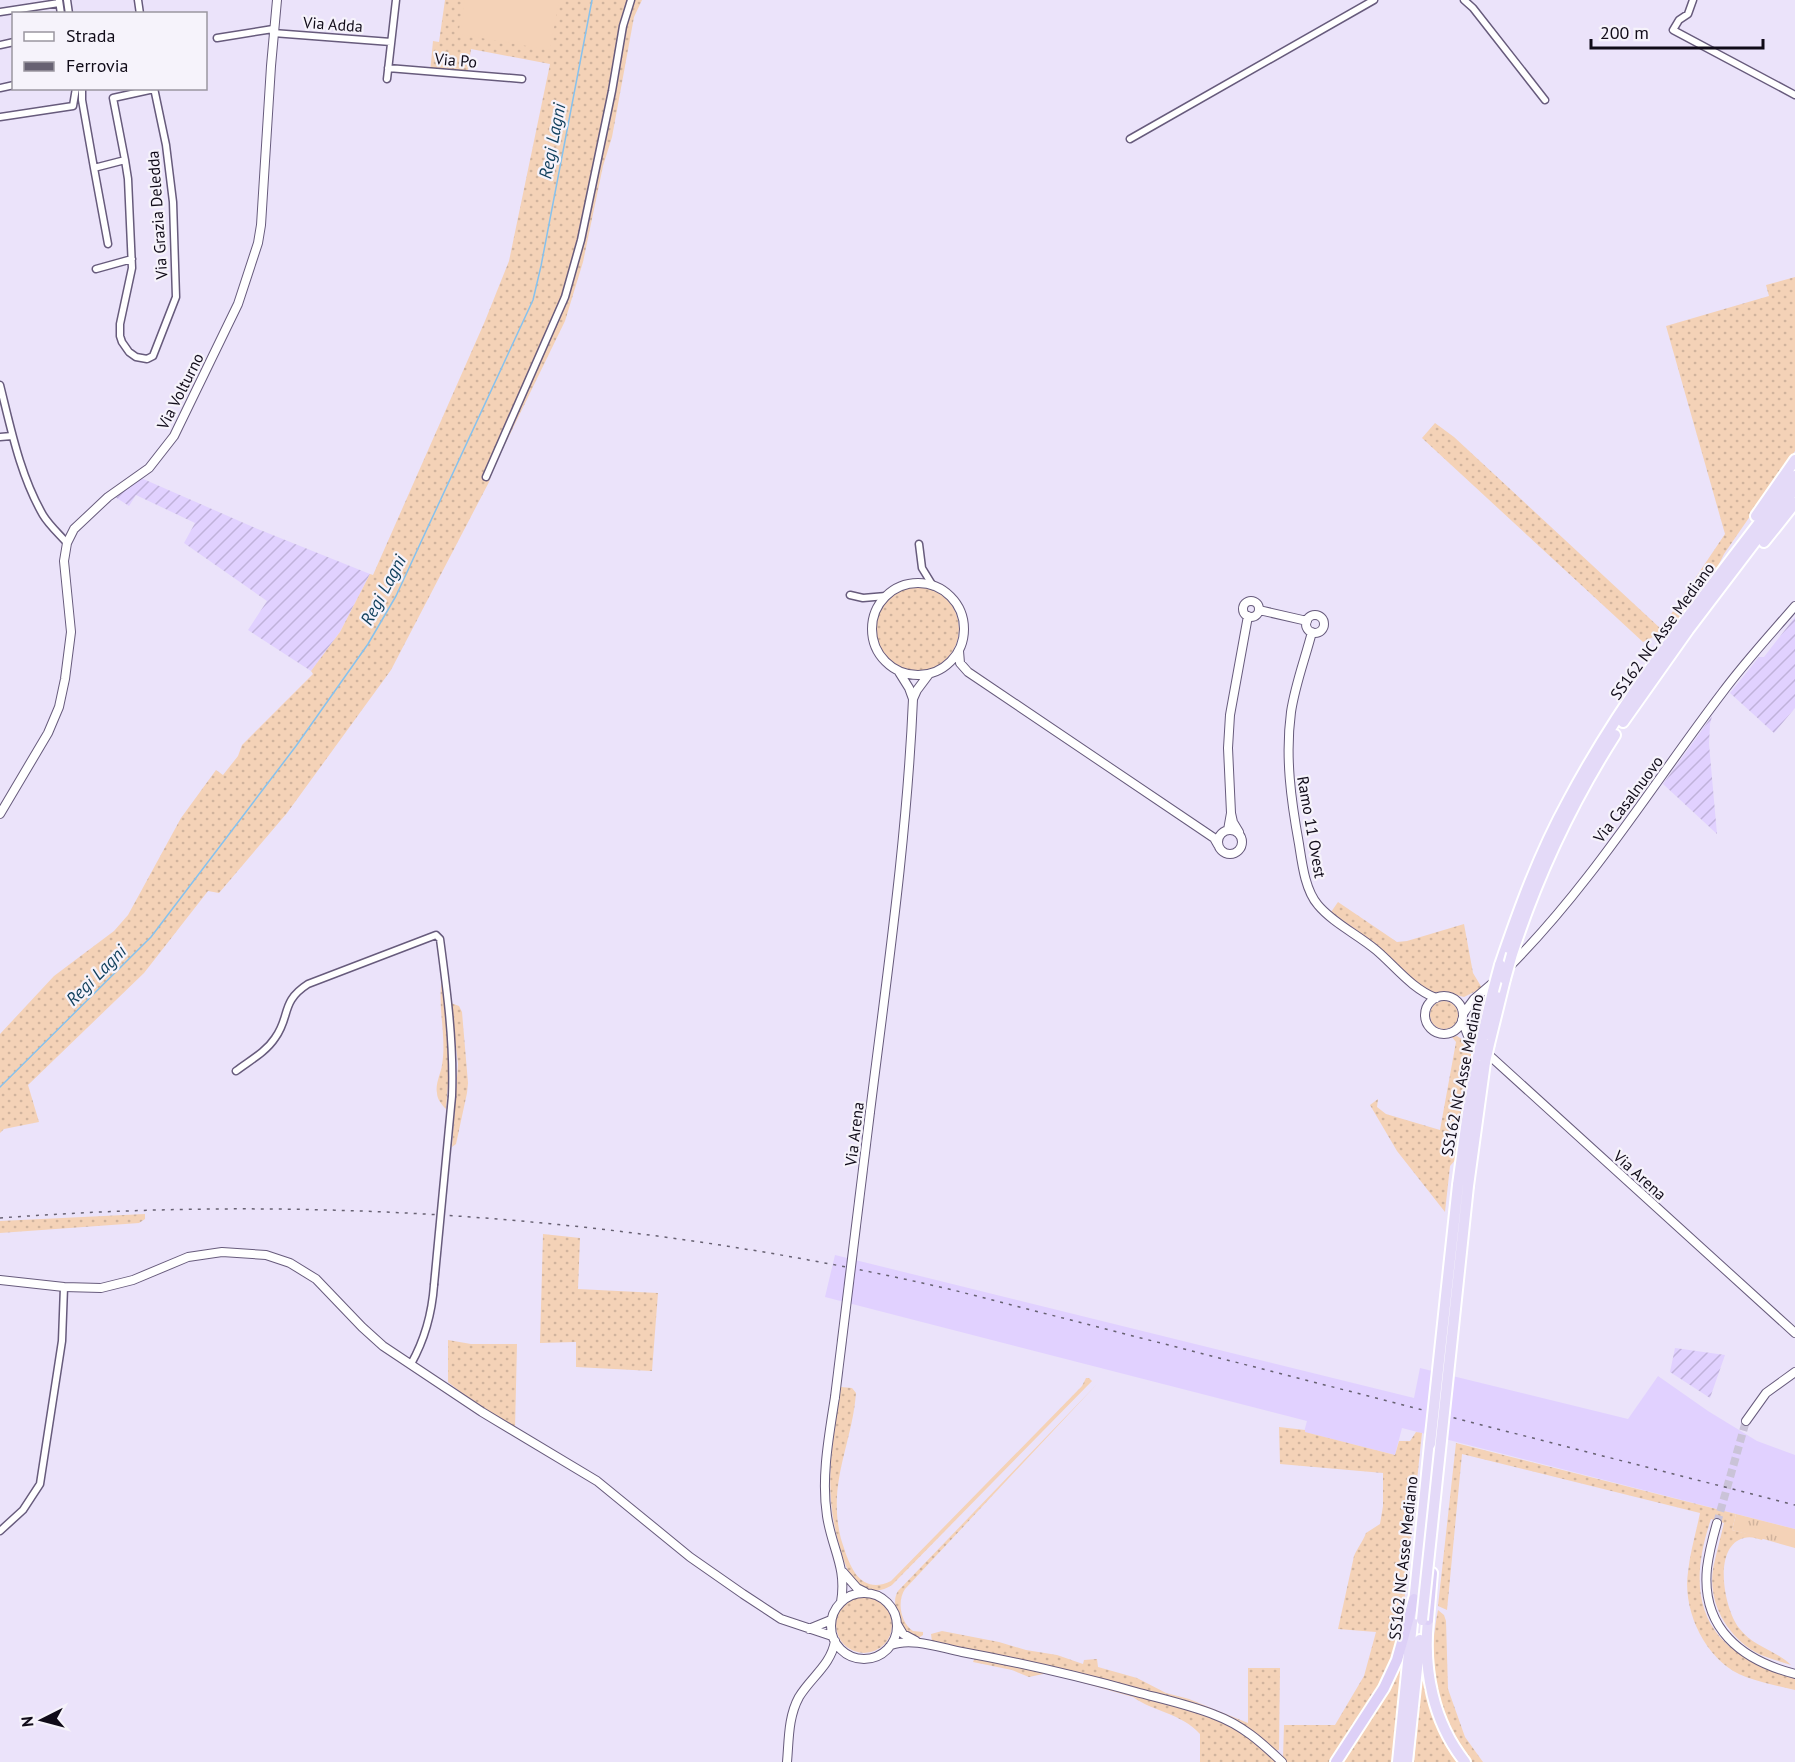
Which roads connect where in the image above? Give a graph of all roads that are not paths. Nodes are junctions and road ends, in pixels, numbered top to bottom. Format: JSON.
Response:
{"nodes":[{"id":1,"x":277,"y":0,"type":"edge"},
{"id":2,"x":396,"y":0,"type":"edge"},
{"id":3,"x":631,"y":0,"type":"edge"},
{"id":4,"x":1374,"y":0,"type":"edge"},
{"id":5,"x":1464,"y":0,"type":"edge"},
{"id":6,"x":1472,"y":0,"type":"edge"},
{"id":7,"x":1693,"y":0,"type":"edge"},
{"id":8,"x":59,"y":1,"type":"edge"},
{"id":9,"x":1473,"y":8,"type":"junction"},
{"id":10,"x":0,"y":12,"type":"edge"},
{"id":11,"x":273,"y":31,"type":"junction"},
{"id":12,"x":217,"y":38,"type":"dead end"},
{"id":13,"x":391,"y":42,"type":"junction"},
{"id":14,"x":388,"y":68,"type":"junction"},
{"id":15,"x":387,"y":79,"type":"dead end"},
{"id":16,"x":522,"y":79,"type":"dead end"},
{"id":17,"x":76,"y":90,"type":"edge"},
{"id":18,"x":82,"y":90,"type":"edge"},
{"id":19,"x":150,"y":90,"type":"edge"},
{"id":20,"x":154,"y":90,"type":"edge"},
{"id":21,"x":1795,"y":95,"type":"edge"},
{"id":22,"x":1545,"y":100,"type":"dead end"},
{"id":23,"x":0,"y":117,"type":"edge"},
{"id":24,"x":1130,"y":139,"type":"dead end"},
{"id":25,"x":125,"y":160,"type":"junction"},
{"id":26,"x":94,"y":168,"type":"junction"},
{"id":27,"x":108,"y":244,"type":"dead end"},
{"id":28,"x":132,"y":259,"type":"junction"},
{"id":29,"x":96,"y":269,"type":"dead end"},
{"id":30,"x":0,"y":385,"type":"edge"},
{"id":31,"x":12,"y":436,"type":"junction"},
{"id":32,"x":0,"y":437,"type":"edge"},
{"id":33,"x":1795,"y":460,"type":"edge"},
{"id":34,"x":1795,"y":476,"type":"edge"},
{"id":35,"x":486,"y":477,"type":"dead end"},
{"id":36,"x":1795,"y":489,"type":"edge"},
{"id":37,"x":1795,"y":503,"type":"edge"},
{"id":38,"x":67,"y":543,"type":"junction"},
{"id":39,"x":919,"y":544,"type":"dead end"},
{"id":40,"x":1728,"y":571,"type":"junction"},
{"id":41,"x":933,"y":586,"type":"junction"},
{"id":42,"x":850,"y":595,"type":"dead end"},
{"id":43,"x":886,"y":596,"type":"junction"},
{"id":44,"x":1795,"y":606,"type":"edge"},
{"id":45,"x":1259,"y":610,"type":"junction"},
{"id":46,"x":1248,"y":616,"type":"junction"},
{"id":47,"x":1307,"y":621,"type":"junction"},
{"id":48,"x":1312,"y":632,"type":"junction"},
{"id":49,"x":959,"y":651,"type":"junction"},
{"id":50,"x":945,"y":667,"type":"junction"},
{"id":51,"x":899,"y":672,"type":"junction"},
{"id":52,"x":968,"y":672,"type":"junction"},
{"id":53,"x":929,"y":674,"type":"junction"},
{"id":54,"x":913,"y":699,"type":"junction"},
{"id":55,"x":1231,"y":813,"type":"junction"},
{"id":56,"x":0,"y":814,"type":"edge"},
{"id":57,"x":1195,"y":825,"type":"junction"},
{"id":58,"x":1226,"y":831,"type":"junction"},
{"id":59,"x":1239,"y":834,"type":"junction"},
{"id":60,"x":1218,"y":844,"type":"junction"},
{"id":61,"x":1420,"y":990,"type":"junction"},
{"id":62,"x":1436,"y":998,"type":"junction"},
{"id":63,"x":1474,"y":999,"type":"junction"},
{"id":64,"x":1455,"y":1000,"type":"junction"},
{"id":65,"x":1427,"y":1007,"type":"junction"},
{"id":66,"x":1462,"y":1017,"type":"junction"},
{"id":67,"x":1450,"y":1032,"type":"junction"},
{"id":68,"x":1468,"y":1036,"type":"junction"},
{"id":69,"x":1485,"y":1041,"type":"junction"},
{"id":70,"x":236,"y":1071,"type":"dead end"},
{"id":71,"x":1463,"y":1185,"type":"junction"},
{"id":72,"x":0,"y":1280,"type":"edge"},
{"id":73,"x":64,"y":1287,"type":"junction"},
{"id":74,"x":1795,"y":1334,"type":"edge"},
{"id":75,"x":411,"y":1364,"type":"junction"},
{"id":76,"x":1792,"y":1376,"type":"edge"},
{"id":77,"x":1746,"y":1421,"type":"tunnel mouth"},
{"id":78,"x":1717,"y":1522,"type":"tunnel mouth"},
{"id":79,"x":0,"y":1531,"type":"edge"},
{"id":80,"x":842,"y":1570,"type":"junction"},
{"id":81,"x":866,"y":1593,"type":"junction"},
{"id":82,"x":841,"y":1602,"type":"junction"},
{"id":83,"x":831,"y":1620,"type":"junction"},
{"id":84,"x":1418,"y":1620,"type":"junction"},
{"id":85,"x":897,"y":1624,"type":"junction"},
{"id":86,"x":809,"y":1629,"type":"junction"},
{"id":87,"x":834,"y":1639,"type":"junction"},
{"id":88,"x":891,"y":1645,"type":"junction"},
{"id":89,"x":926,"y":1645,"type":"junction"},
{"id":90,"x":847,"y":1654,"type":"junction"},
{"id":91,"x":827,"y":1663,"type":"junction"},
{"id":92,"x":1795,"y":1674,"type":"edge"},
{"id":93,"x":787,"y":1762,"type":"edge"},
{"id":94,"x":1281,"y":1762,"type":"edge"},
{"id":95,"x":1336,"y":1762,"type":"edge"},
{"id":96,"x":1398,"y":1762,"type":"edge"},
{"id":97,"x":1407,"y":1762,"type":"edge"},
{"id":98,"x":1464,"y":1762,"type":"edge"}],
"edges":[{"from":1,"to":11,"type":"street","name":"Via Volturno"},
{"from":2,"to":13,"type":"street"},
{"from":3,"to":35,"type":"street"},
{"from":4,"to":24,"type":"street"},
{"from":5,"to":9,"type":"street"},
{"from":6,"to":9,"type":"street"},
{"from":7,"to":21,"type":"street"},
{"from":8,"to":10,"type":"street"},
{"from":9,"to":22,"type":"street"},
{"from":11,"to":12,"type":"street","name":"Via Adda"},
{"from":11,"to":13,"type":"street","name":"Via Adda"},
{"from":11,"to":38,"type":"street","name":"Via Volturno"},
{"from":13,"to":14,"type":"street"},
{"from":14,"to":15,"type":"street"},
{"from":14,"to":16,"type":"street","name":"Via Po"},
{"from":17,"to":23,"type":"street"},
{"from":18,"to":26,"type":"street"},
{"from":19,"to":25,"type":"street","name":"Via Grazia Deledda"},
{"from":20,"to":28,"type":"street","name":"Via Grazia Deledda"},
{"from":25,"to":26,"type":"street","name":"Via Grazia Deledda"},
{"from":25,"to":28,"type":"street","name":"Via Grazia Deledda"},
{"from":26,"to":27,"type":"street"},
{"from":28,"to":29,"type":"street","name":"Via Grazia Deledda"},
{"from":30,"to":31,"type":"street"},
{"from":31,"to":32,"type":"street"},
{"from":31,"to":38,"type":"street"},
{"from":33,"to":40,"type":"highway"},
{"from":34,"to":40,"type":"highway","name":"SS162 NC Asse Mediano"},
{"from":36,"to":40,"type":"highway","name":"SS162 NC Asse Mediano"},
{"from":37,"to":40,"type":"highway"},
{"from":38,"to":56,"type":"street"},
{"from":39,"to":41,"type":"street"},
{"from":40,"to":69,"type":"highway","name":"SS162 NC Asse Mediano","bridge":true},
{"from":40,"to":69,"type":"highway","name":"SS162 NC Asse Mediano","bridge":true},
{"from":41,"to":43,"type":"street"},
{"from":41,"to":49,"type":"street"},
{"from":42,"to":43,"type":"street"},
{"from":43,"to":51,"type":"street"},
{"from":44,"to":63,"type":"street","name":"Via Casalnuovo"},
{"from":45,"to":46,"type":"street"},
{"from":45,"to":46,"type":"street"},
{"from":45,"to":47,"type":"street"},
{"from":46,"to":55,"type":"street"},
{"from":47,"to":48,"type":"street"},
{"from":47,"to":48,"type":"street"},
{"from":48,"to":61,"type":"street","name":"Ramo 11 Ovest"},
{"from":49,"to":50,"type":"street"},
{"from":49,"to":52,"type":"street"},
{"from":50,"to":52,"type":"street"},
{"from":50,"to":53,"type":"street"},
{"from":51,"to":53,"type":"street"},
{"from":51,"to":54,"type":"street"},
{"from":52,"to":57,"type":"street"},
{"from":53,"to":54,"type":"street","name":"Via Arena"},
{"from":54,"to":80,"type":"street","name":"Via Arena","bridge":true},
{"from":55,"to":58,"type":"street"},
{"from":55,"to":59,"type":"street"},
{"from":57,"to":58,"type":"street"},
{"from":57,"to":60,"type":"street"},
{"from":58,"to":59,"type":"street"},
{"from":58,"to":60,"type":"street"},
{"from":59,"to":60,"type":"street"},
{"from":61,"to":62,"type":"street"},
{"from":61,"to":65,"type":"street"},
{"from":62,"to":64,"type":"street"},
{"from":62,"to":65,"type":"street"},
{"from":63,"to":64,"type":"street"},
{"from":63,"to":66,"type":"street","name":"Via Casalnuovo"},
{"from":64,"to":66,"type":"street"},
{"from":65,"to":67,"type":"street"},
{"from":66,"to":67,"type":"street"},
{"from":66,"to":68,"type":"street","name":"Via Arena"},
{"from":67,"to":68,"type":"street","name":"Via Arena"},
{"from":68,"to":74,"type":"street","name":"Via Arena"},
{"from":69,"to":71,"type":"highway","name":"SS162 NC Asse Mediano","bridge":true},
{"from":70,"to":75,"type":"street","bridge":true},
{"from":71,"to":84,"type":"highway","name":"SS162 NC Asse Mediano","bridge":true},
{"from":71,"to":84,"type":"highway","name":"SS162 NC Asse Mediano","bridge":true},
{"from":72,"to":73,"type":"street"},
{"from":73,"to":75,"type":"street"},
{"from":73,"to":79,"type":"street"},
{"from":75,"to":86,"type":"street"},
{"from":76,"to":77,"type":"street"},
{"from":78,"to":92,"type":"street"},
{"from":80,"to":81,"type":"street","name":"Via Arena"},
{"from":80,"to":82,"type":"street","name":"Via Arena"},
{"from":81,"to":82,"type":"street"},
{"from":81,"to":85,"type":"street"},
{"from":82,"to":83,"type":"street"},
{"from":83,"to":86,"type":"street"},
{"from":83,"to":87,"type":"street"},
{"from":84,"to":95,"type":"highway"},
{"from":84,"to":96,"type":"highway","name":"SS162 NC Asse Mediano"},
{"from":84,"to":97,"type":"highway","name":"SS162 NC Asse Mediano"},
{"from":84,"to":98,"type":"highway"},
{"from":85,"to":88,"type":"street"},
{"from":85,"to":89,"type":"street"},
{"from":86,"to":87,"type":"street"},
{"from":87,"to":90,"type":"street"},
{"from":87,"to":91,"type":"street"},
{"from":88,"to":89,"type":"street"},
{"from":88,"to":90,"type":"street"},
{"from":89,"to":94,"type":"street"},
{"from":90,"to":91,"type":"street"},
{"from":91,"to":93,"type":"street"}]}
